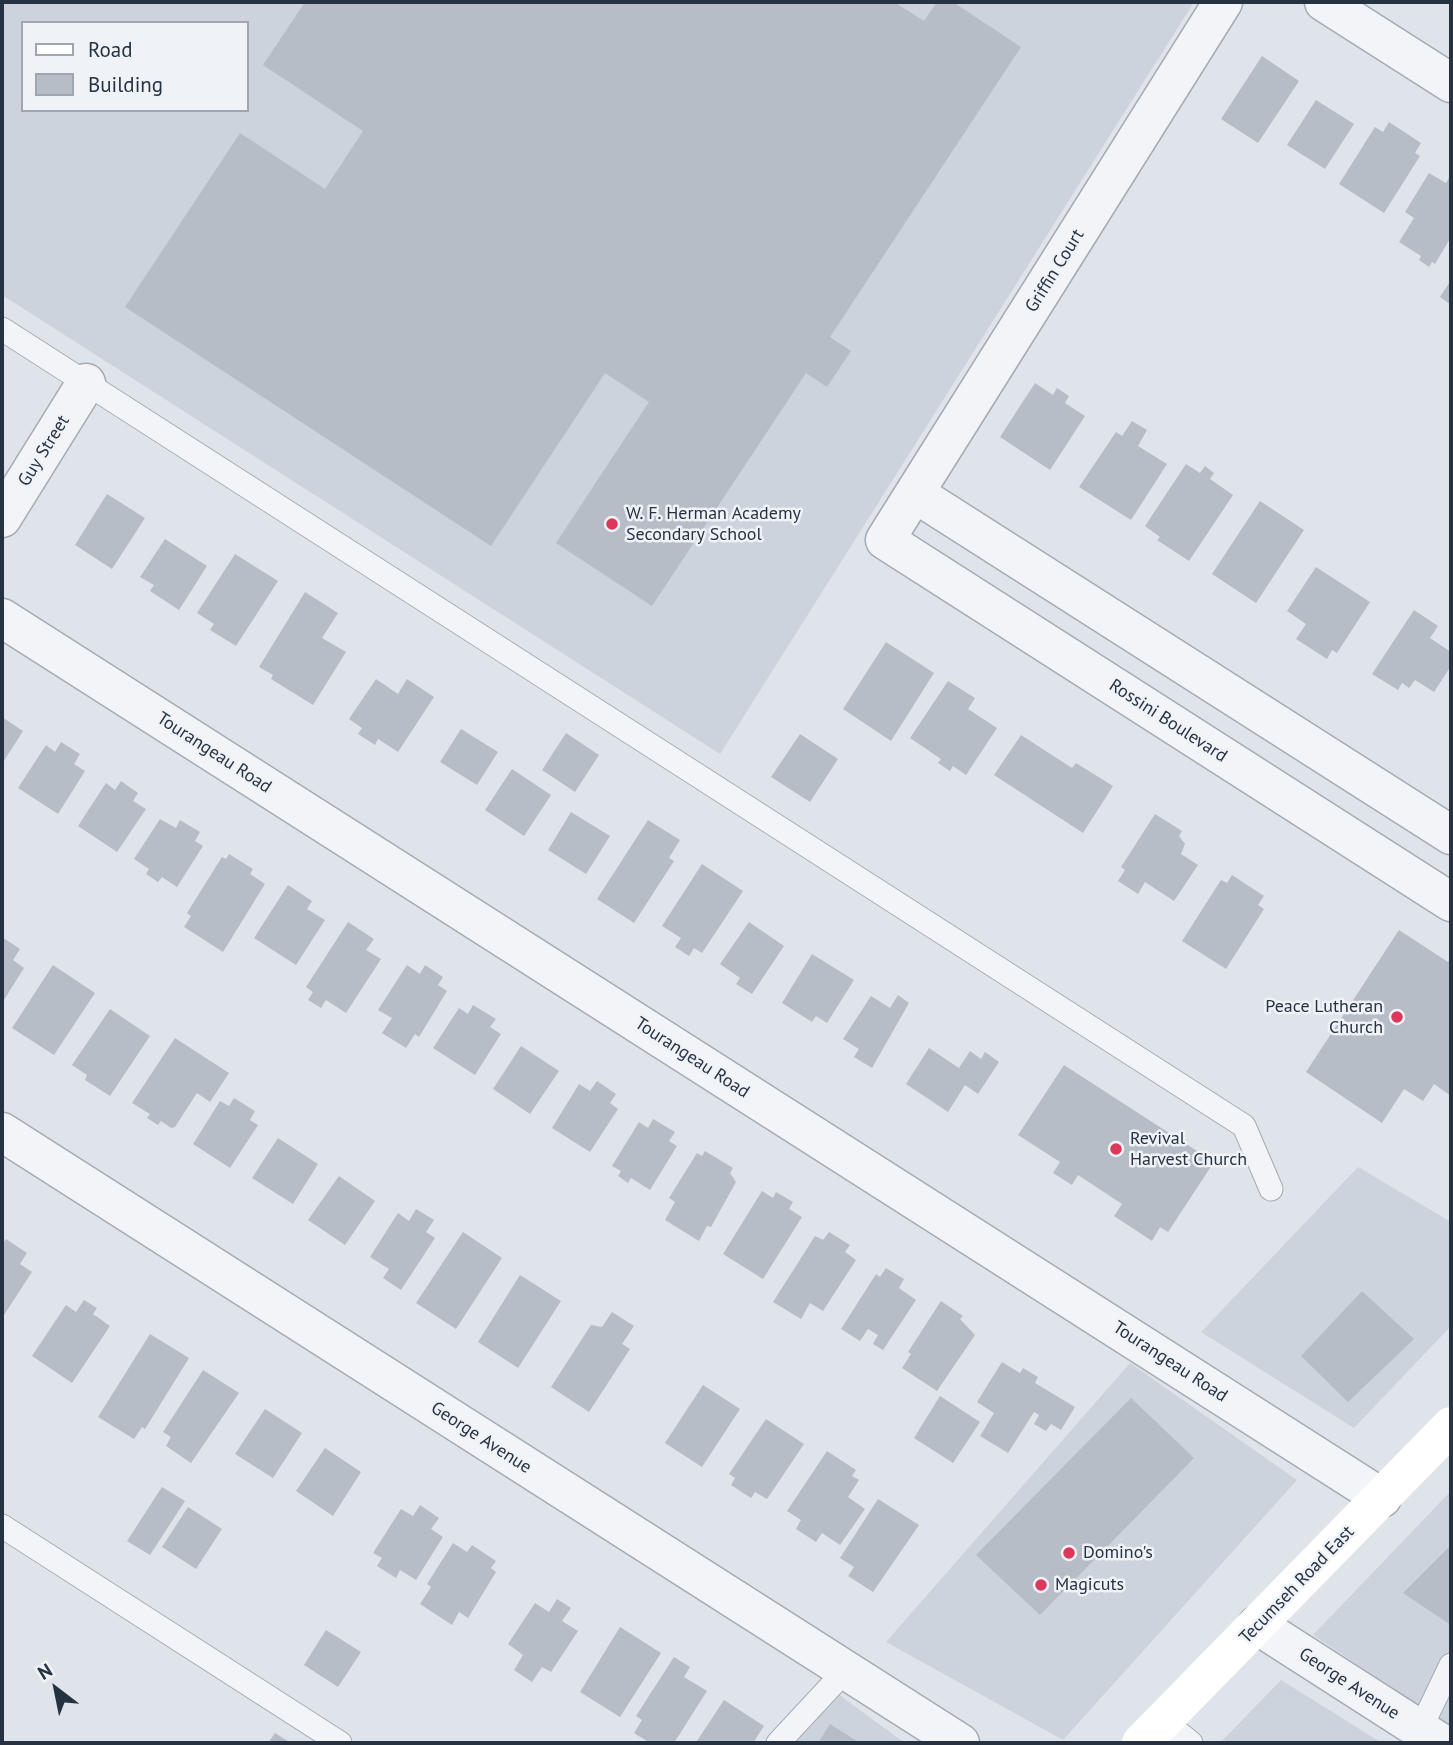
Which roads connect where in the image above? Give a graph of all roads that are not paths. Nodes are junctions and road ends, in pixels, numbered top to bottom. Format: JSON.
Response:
{"nodes":[{"id":1,"x":1223,"y":2,"type":"edge"},
{"id":2,"x":1324,"y":2,"type":"edge"},
{"id":3,"x":1451,"y":83,"type":"edge"},
{"id":4,"x":2,"y":329,"type":"edge"},
{"id":5,"x":86,"y":383,"type":"junction"},
{"id":6,"x":916,"y":495,"type":"junction"},
{"id":7,"x":2,"y":518,"type":"edge"},
{"id":8,"x":886,"y":540,"type":"joint"},
{"id":9,"x":2,"y":618,"type":"edge"},
{"id":10,"x":1451,"y":835,"type":"edge"},
{"id":11,"x":1451,"y":902,"type":"edge"},
{"id":12,"x":2,"y":1132,"type":"edge"},
{"id":13,"x":1271,"y":1189,"type":"dead end"},
{"id":14,"x":1451,"y":1426,"type":"edge"},
{"id":15,"x":1382,"y":1498,"type":"junction"},
{"id":16,"x":2,"y":1526,"type":"edge"},
{"id":17,"x":1257,"y":1625,"type":"junction"},
{"id":18,"x":1451,"y":1665,"type":"edge"},
{"id":19,"x":846,"y":1670,"type":"junction"},
{"id":20,"x":1165,"y":1736,"type":"edge"},
{"id":21,"x":1425,"y":1739,"type":"edge"},
{"id":22,"x":340,"y":1743,"type":"edge"},
{"id":23,"x":778,"y":1743,"type":"edge"},
{"id":24,"x":960,"y":1743,"type":"edge"}],
"edges":[{"from":1,"to":6,"type":"street","name":"Griffin Court"},
{"from":2,"to":3,"type":"street"},
{"from":4,"to":5,"type":"lane"},
{"from":5,"to":7,"type":"street","name":"Guy Street"},
{"from":5,"to":13,"type":"lane"},
{"from":6,"to":8,"type":"street","name":"Griffin Court"},
{"from":6,"to":10,"type":"street"},
{"from":8,"to":11,"type":"street","name":"Rossini Boulevard"},
{"from":9,"to":15,"type":"street","name":"Tourangeau Road"},
{"from":12,"to":19,"type":"street","name":"George Avenue"},
{"from":14,"to":15,"type":"main road","name":"Tecumseh Road East"},
{"from":15,"to":17,"type":"main road","name":"Tecumseh Road East"},
{"from":16,"to":22,"type":"lane"},
{"from":17,"to":20,"type":"main road","name":"Tecumseh Road East"},
{"from":17,"to":21,"type":"street","name":"George Avenue"},
{"from":18,"to":21,"type":"lane"},
{"from":19,"to":23,"type":"lane"},
{"from":19,"to":24,"type":"street","name":"George Avenue"}]}
